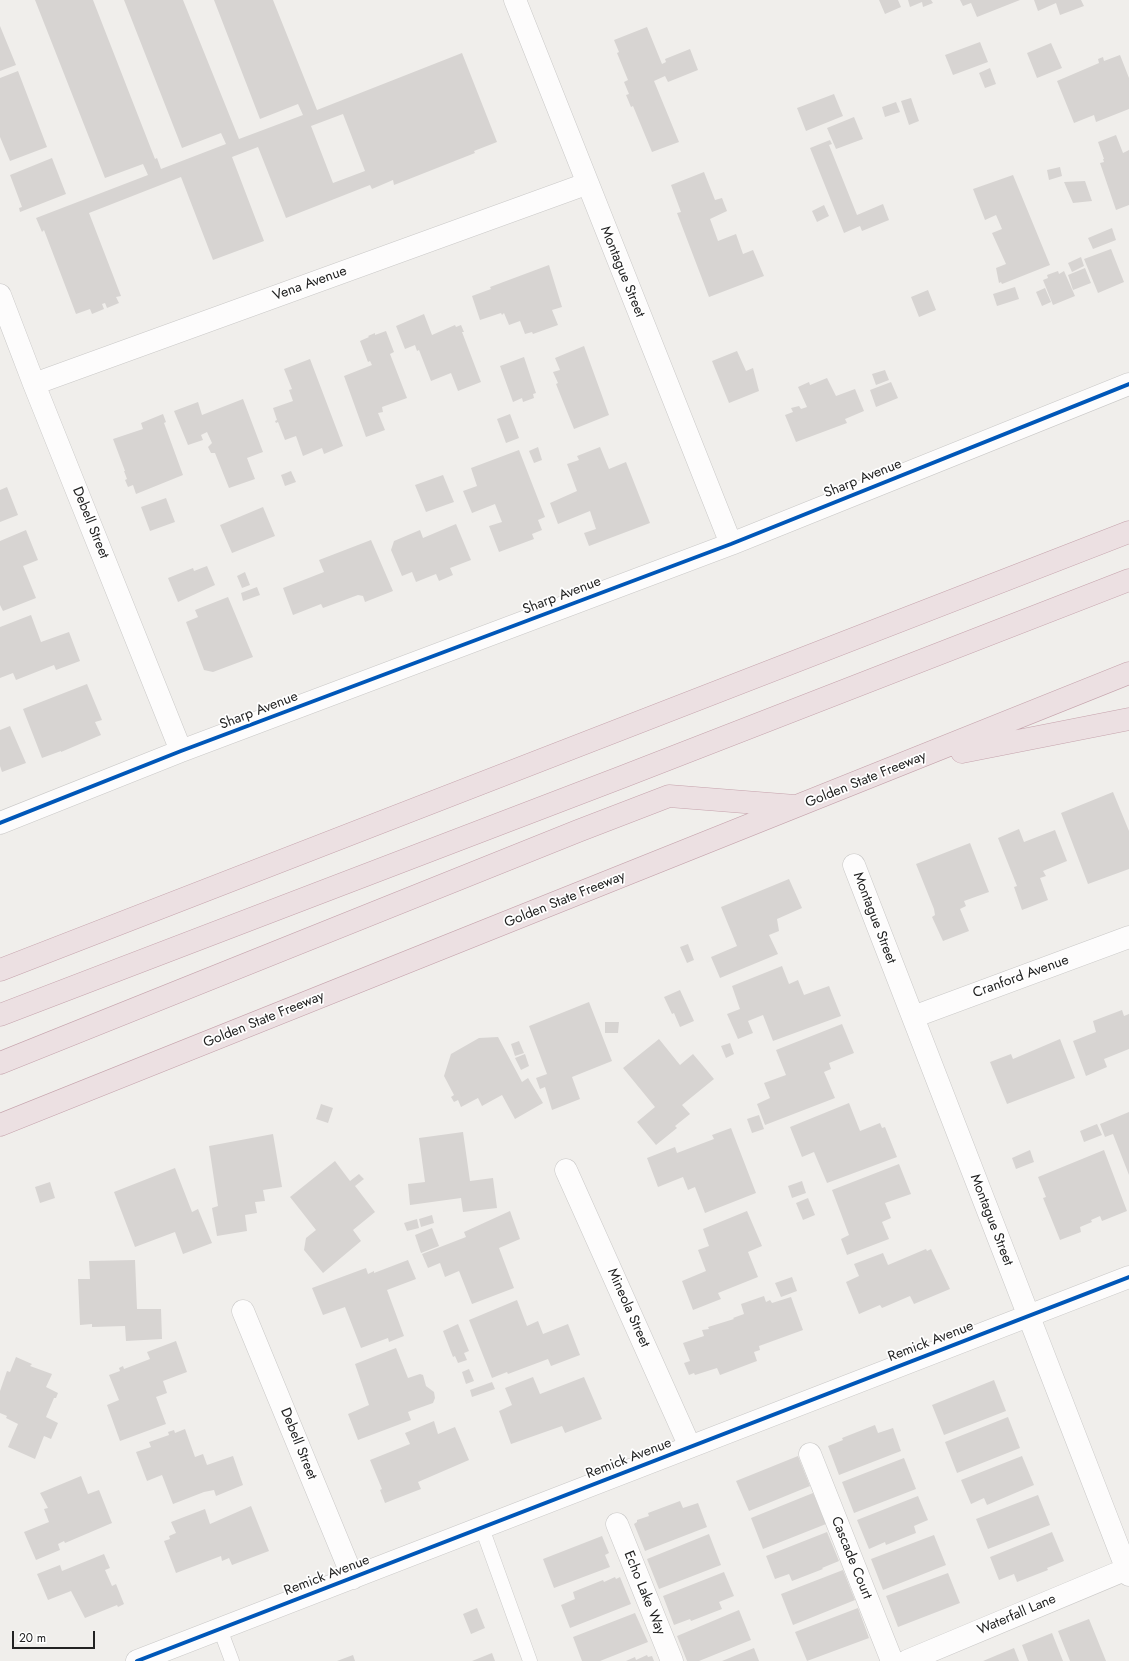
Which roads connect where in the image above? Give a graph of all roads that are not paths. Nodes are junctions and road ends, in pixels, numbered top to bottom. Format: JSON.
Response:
{"nodes":[{"id":1,"x":514,"y":0,"type":"edge"},
{"id":2,"x":586,"y":184,"type":"junction"},
{"id":3,"x":0,"y":295,"type":"edge"},
{"id":4,"x":34,"y":384,"type":"junction"},
{"id":5,"x":1129,"y":384,"type":"edge"},
{"id":6,"x":1129,"y":532,"type":"edge"},
{"id":7,"x":731,"y":544,"type":"junction"},
{"id":8,"x":1129,"y":580,"type":"edge"},
{"id":9,"x":1129,"y":674,"type":"edge"},
{"id":10,"x":1129,"y":719,"type":"edge"},
{"id":11,"x":181,"y":751,"type":"junction"},
{"id":12,"x":912,"y":761,"type":"junction"},
{"id":13,"x":800,"y":806,"type":"junction"},
{"id":14,"x":0,"y":823,"type":"edge"},
{"id":15,"x":854,"y":865,"type":"dead end"},
{"id":16,"x":1129,"y":937,"type":"edge"},
{"id":17,"x":0,"y":970,"type":"edge"},
{"id":18,"x":0,"y":1015,"type":"edge"},
{"id":19,"x":913,"y":1017,"type":"junction"},
{"id":20,"x":0,"y":1063,"type":"edge"},
{"id":21,"x":0,"y":1125,"type":"edge"},
{"id":22,"x":566,"y":1170,"type":"dead end"},
{"id":23,"x":1129,"y":1277,"type":"edge"},
{"id":24,"x":244,"y":1311,"type":"dead end"},
{"id":25,"x":1028,"y":1316,"type":"junction"},
{"id":26,"x":690,"y":1447,"type":"junction"},
{"id":27,"x":810,"y":1454,"type":"dead end"},
{"id":28,"x":617,"y":1524,"type":"dead end"},
{"id":29,"x":482,"y":1528,"type":"junction"},
{"id":30,"x":1128,"y":1572,"type":"edge"},
{"id":31,"x":353,"y":1578,"type":"junction"},
{"id":32,"x":220,"y":1629,"type":"junction"},
{"id":33,"x":137,"y":1661,"type":"edge"},
{"id":34,"x":232,"y":1661,"type":"edge"},
{"id":35,"x":530,"y":1661,"type":"edge"},
{"id":36,"x":672,"y":1661,"type":"edge"},
{"id":37,"x":892,"y":1661,"type":"edge"},
{"id":38,"x":907,"y":1661,"type":"edge"}],
"edges":[{"from":1,"to":2,"type":"street","name":"Montague Street"},
{"from":2,"to":4,"type":"street","name":"Vena Avenue"},
{"from":2,"to":7,"type":"street","name":"Montague Street"},
{"from":3,"to":4,"type":"street","name":"Debell Street"},
{"from":4,"to":11,"type":"street","name":"Debell Street"},
{"from":5,"to":7,"type":"street","name":"Sharp Avenue"},
{"from":6,"to":17,"type":"highway"},
{"from":7,"to":11,"type":"street","name":"Sharp Avenue"},
{"from":8,"to":18,"type":"highway"},
{"from":9,"to":12,"type":"highway","name":"Golden State Freeway"},
{"from":10,"to":12,"type":"highway"},
{"from":11,"to":14,"type":"street","name":"Sharp Avenue"},
{"from":12,"to":13,"type":"highway","name":"Golden State Freeway"},
{"from":13,"to":20,"type":"highway"},
{"from":13,"to":21,"type":"highway","name":"Golden State Freeway"},
{"from":15,"to":19,"type":"street","name":"Montague Street"},
{"from":16,"to":19,"type":"street","name":"Cranford Avenue"},
{"from":19,"to":25,"type":"street","name":"Montague Street"},
{"from":22,"to":26,"type":"street","name":"Mineola Street"},
{"from":23,"to":25,"type":"street","name":"Remick Avenue"},
{"from":24,"to":31,"type":"street","name":"Debell Street"},
{"from":25,"to":26,"type":"street","name":"Remick Avenue"},
{"from":25,"to":30,"type":"street","name":"Montague Street"},
{"from":26,"to":29,"type":"street","name":"Remick Avenue"},
{"from":27,"to":37,"type":"street","name":"Cascade Court"},
{"from":28,"to":36,"type":"street","name":"Echo Lake Way"},
{"from":29,"to":31,"type":"street","name":"Remick Avenue"},
{"from":29,"to":35,"type":"lane"},
{"from":30,"to":38,"type":"street","name":"Waterfall Lane"},
{"from":31,"to":32,"type":"street","name":"Remick Avenue"},
{"from":32,"to":33,"type":"street","name":"Remick Avenue"},
{"from":32,"to":34,"type":"lane"}]}
